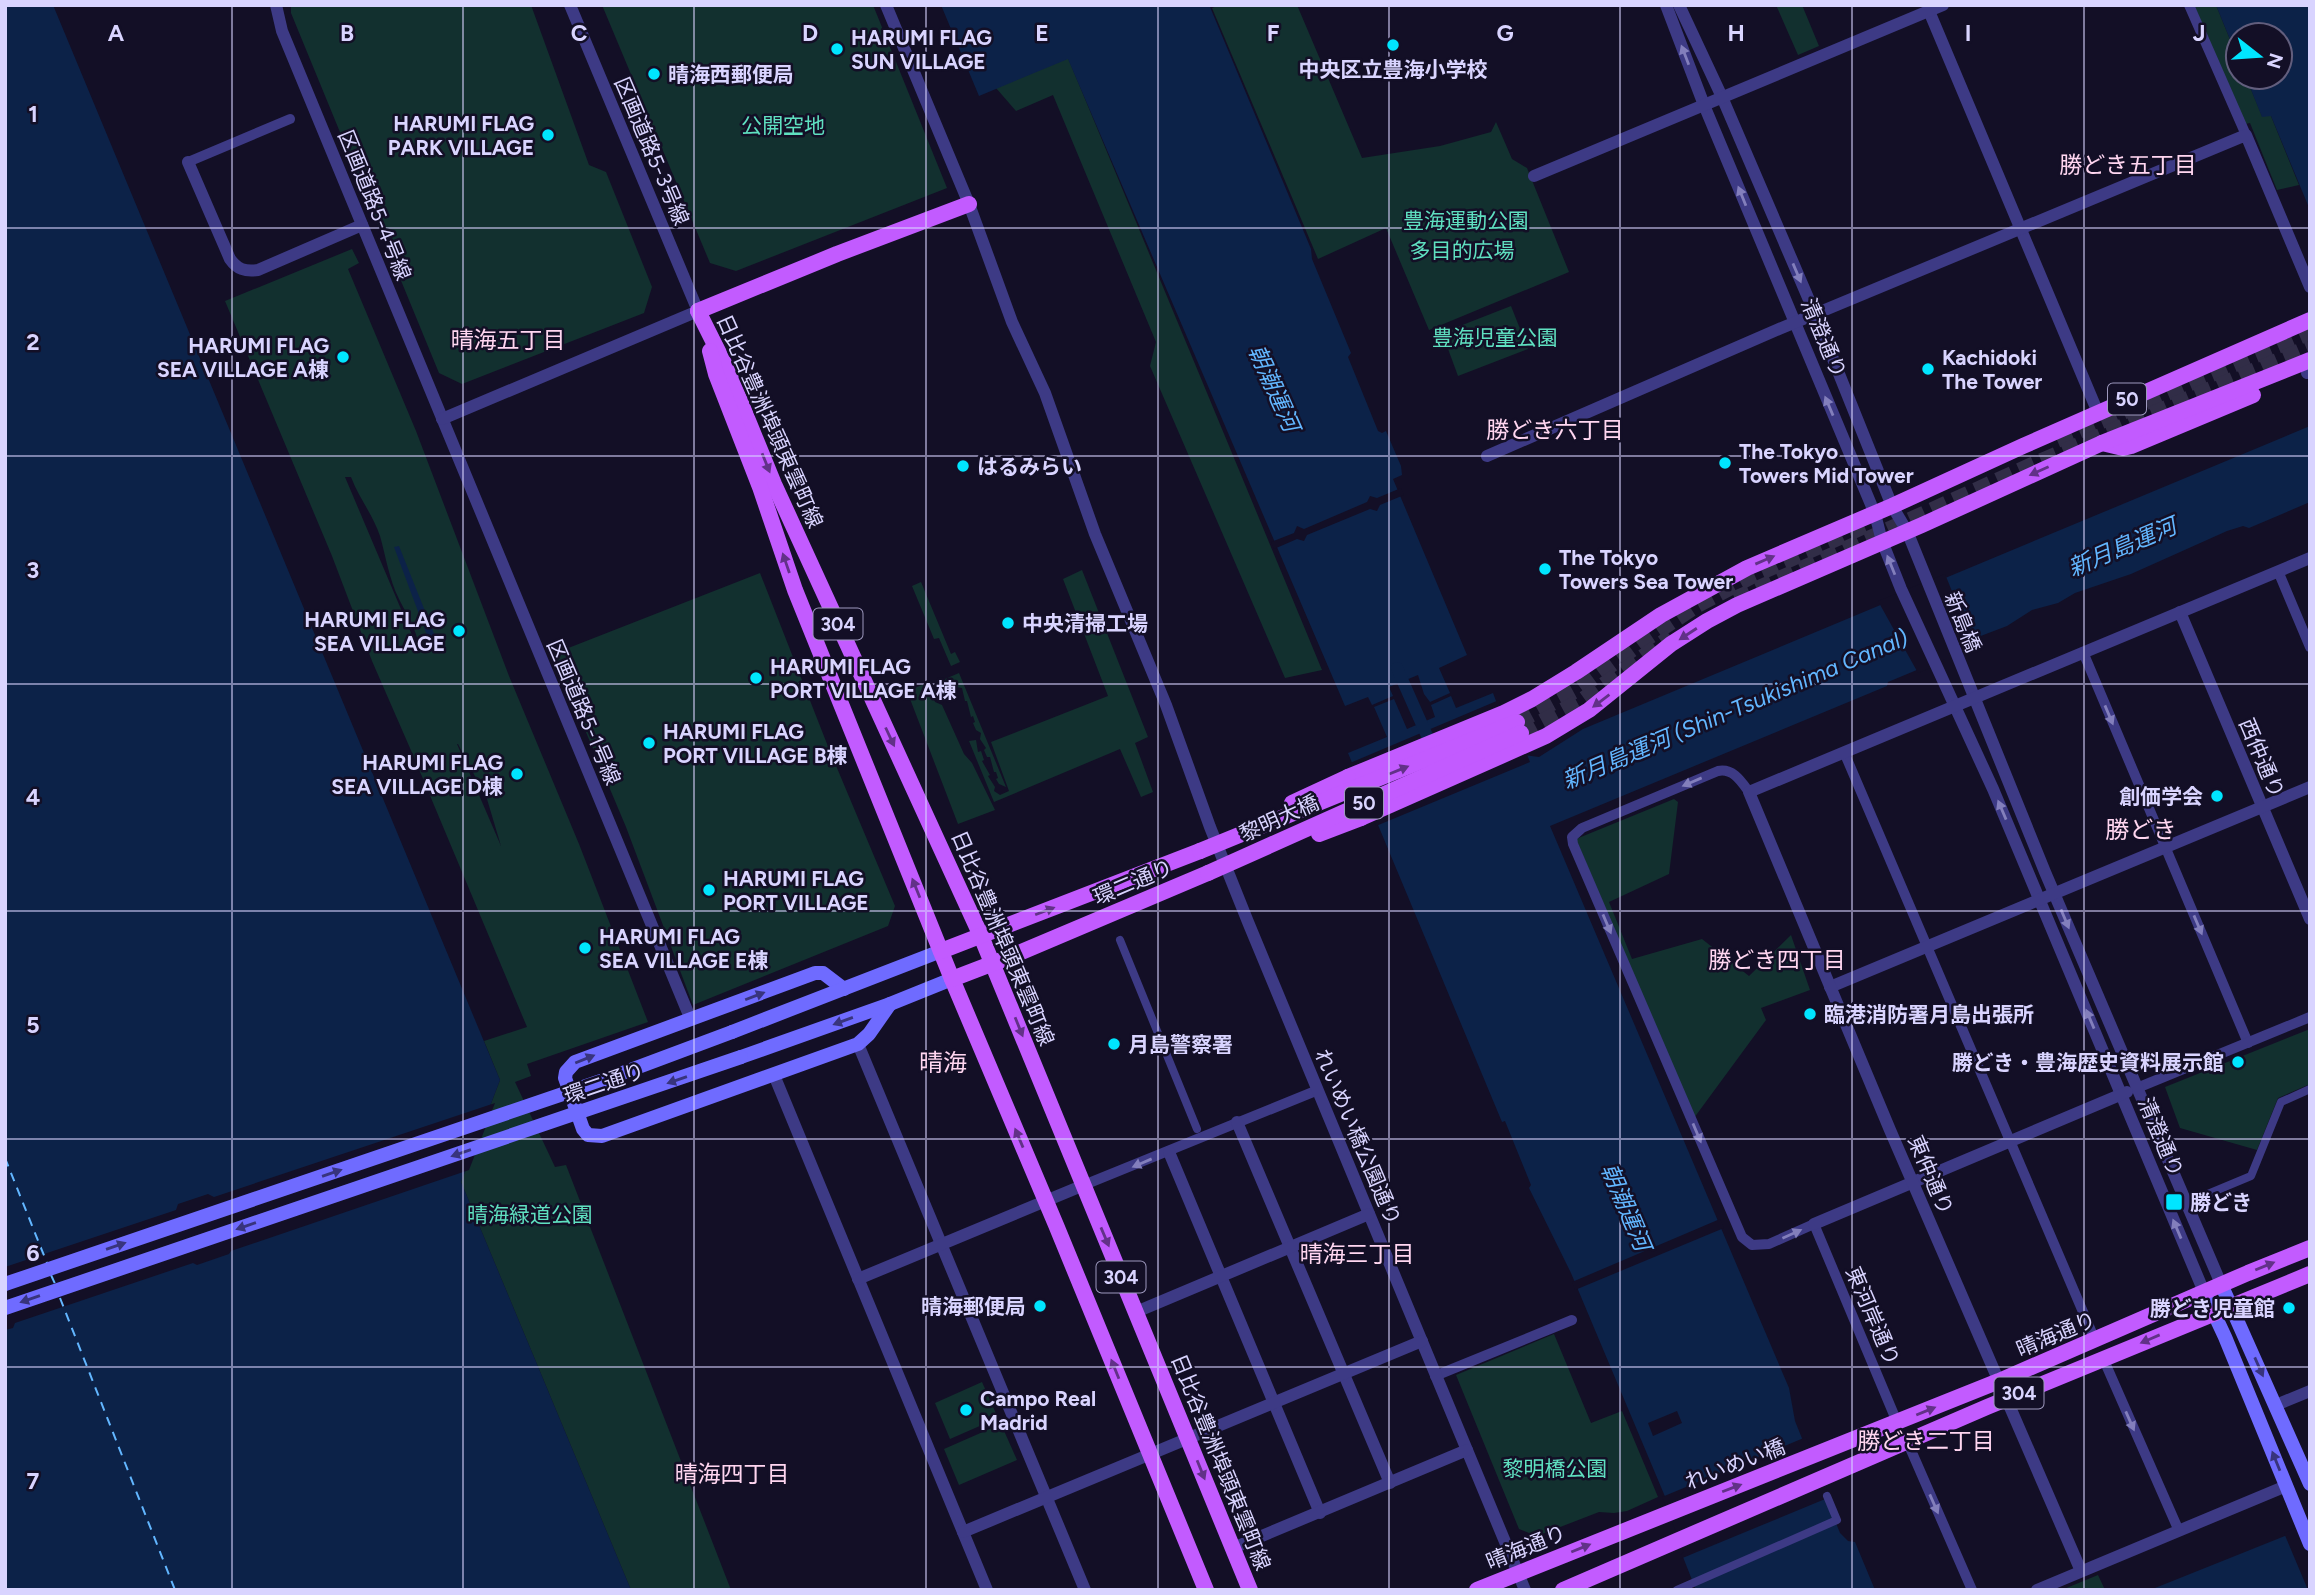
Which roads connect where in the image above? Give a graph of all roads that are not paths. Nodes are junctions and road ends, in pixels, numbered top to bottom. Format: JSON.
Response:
{"nodes":[{"id":1,"x":276,"y":5,"type":"edge"},
{"id":2,"x":570,"y":5,"type":"edge"},
{"id":3,"x":886,"y":5,"type":"edge"},
{"id":4,"x":1666,"y":5,"type":"edge"},
{"id":5,"x":1679,"y":5,"type":"edge"},
{"id":6,"x":1943,"y":5,"type":"edge"},
{"id":7,"x":2189,"y":5,"type":"edge"},
{"id":8,"x":1930,"y":11,"type":"junction"},
{"id":9,"x":1722,"y":97,"type":"junction"},
{"id":10,"x":1704,"y":105,"type":"junction"},
{"id":11,"x":290,"y":118,"type":"dead end"},
{"id":12,"x":2246,"y":135,"type":"junction"},
{"id":13,"x":188,"y":162,"type":"joint"},
{"id":14,"x":1534,"y":176,"type":"dead end"},
{"id":15,"x":970,"y":204,"type":"junction"},
{"id":16,"x":362,"y":225,"type":"junction"},
{"id":17,"x":2020,"y":229,"type":"junction"},
{"id":18,"x":2310,"y":287,"type":"edge"},
{"id":19,"x":2310,"y":309,"type":"edge"},
{"id":20,"x":698,"y":311,"type":"junction"},
{"id":21,"x":1815,"y":314,"type":"junction"},
{"id":22,"x":2310,"y":320,"type":"edge"},
{"id":23,"x":1794,"y":323,"type":"junction"},
{"id":24,"x":2309,"y":371,"type":"edge"},
{"id":25,"x":2096,"y":408,"type":"junction"},
{"id":26,"x":442,"y":419,"type":"junction"},
{"id":27,"x":2102,"y":443,"type":"junction"},
{"id":28,"x":2023,"y":446,"type":"junction"},
{"id":29,"x":1487,"y":456,"type":"dead end"},
{"id":30,"x":1933,"y":488,"type":"junction"},
{"id":31,"x":1892,"y":506,"type":"junction"},
{"id":32,"x":1874,"y":514,"type":"junction"},
{"id":33,"x":1944,"y":514,"type":"junction"},
{"id":34,"x":1907,"y":531,"type":"junction"},
{"id":35,"x":1882,"y":541,"type":"junction"},
{"id":36,"x":2310,"y":558,"type":"edge"},
{"id":37,"x":2278,"y":571,"type":"junction"},
{"id":38,"x":1924,"y":578,"type":"joint"},
{"id":39,"x":818,"y":580,"type":"junction"},
{"id":40,"x":1712,"y":585,"type":"junction"},
{"id":41,"x":1901,"y":589,"type":"joint"},
{"id":42,"x":1724,"y":612,"type":"junction"},
{"id":43,"x":2180,"y":612,"type":"junction"},
{"id":44,"x":818,"y":647,"type":"junction"},
{"id":45,"x":2310,"y":647,"type":"edge"},
{"id":46,"x":2082,"y":652,"type":"junction"},
{"id":47,"x":1966,"y":681,"type":"joint"},
{"id":48,"x":1947,"y":689,"type":"joint"},
{"id":49,"x":1973,"y":697,"type":"junction"},
{"id":50,"x":1954,"y":706,"type":"junction"},
{"id":51,"x":1844,"y":752,"type":"junction"},
{"id":52,"x":2310,"y":787,"type":"edge"},
{"id":53,"x":1749,"y":792,"type":"junction"},
{"id":54,"x":2262,"y":807,"type":"junction"},
{"id":55,"x":2165,"y":847,"type":"junction"},
{"id":56,"x":1200,"y":851,"type":"junction"},
{"id":57,"x":1208,"y":873,"type":"junction"},
{"id":58,"x":2054,"y":893,"type":"junction"},
{"id":59,"x":2039,"y":900,"type":"junction"},
{"id":60,"x":2310,"y":919,"type":"edge"},
{"id":61,"x":981,"y":936,"type":"junction"},
{"id":62,"x":1120,"y":940,"type":"dead end"},
{"id":63,"x":1927,"y":946,"type":"junction"},
{"id":64,"x":941,"y":951,"type":"junction"},
{"id":65,"x":993,"y":964,"type":"junction"},
{"id":66,"x":952,"y":979,"type":"junction"},
{"id":67,"x":1830,"y":987,"type":"junction"},
{"id":68,"x":844,"y":989,"type":"junction"},
{"id":69,"x":890,"y":1004,"type":"junction"},
{"id":70,"x":2310,"y":1017,"type":"edge"},
{"id":71,"x":691,"y":1020,"type":"junction"},
{"id":72,"x":2248,"y":1043,"type":"junction"},
{"id":73,"x":858,"y":1044,"type":"junction"},
{"id":74,"x":774,"y":1075,"type":"junction"},
{"id":75,"x":2137,"y":1088,"type":"junction"},
{"id":76,"x":1318,"y":1090,"type":"junction"},
{"id":77,"x":2310,"y":1090,"type":"edge"},
{"id":78,"x":2121,"y":1095,"type":"junction"},
{"id":79,"x":1237,"y":1122,"type":"junction"},
{"id":80,"x":1197,"y":1129,"type":"dead end"},
{"id":81,"x":2010,"y":1141,"type":"junction"},
{"id":82,"x":1169,"y":1152,"type":"junction"},
{"id":83,"x":1913,"y":1182,"type":"junction"},
{"id":84,"x":1084,"y":1185,"type":"junction"},
{"id":85,"x":2203,"y":1196,"type":"dead end"},
{"id":86,"x":1046,"y":1201,"type":"junction"},
{"id":87,"x":1369,"y":1214,"type":"junction"},
{"id":88,"x":1814,"y":1224,"type":"junction"},
{"id":89,"x":942,"y":1244,"type":"junction"},
{"id":90,"x":1289,"y":1248,"type":"junction"},
{"id":91,"x":2310,"y":1248,"type":"edge"},
{"id":92,"x":2310,"y":1274,"type":"edge"},
{"id":93,"x":1221,"y":1276,"type":"junction"},
{"id":94,"x":858,"y":1279,"type":"junction"},
{"id":95,"x":5,"y":1284,"type":"edge"},
{"id":96,"x":2221,"y":1284,"type":"junction"},
{"id":97,"x":2204,"y":1292,"type":"junction"},
{"id":98,"x":2231,"y":1305,"type":"junction"},
{"id":99,"x":5,"y":1308,"type":"edge"},
{"id":100,"x":1136,"y":1312,"type":"junction"},
{"id":101,"x":2213,"y":1312,"type":"junction"},
{"id":102,"x":1572,"y":1320,"type":"dead end"},
{"id":103,"x":2095,"y":1340,"type":"junction"},
{"id":104,"x":1422,"y":1341,"type":"junction"},
{"id":105,"x":2103,"y":1358,"type":"junction"},
{"id":106,"x":1342,"y":1374,"type":"junction"},
{"id":107,"x":1436,"y":1376,"type":"junction"},
{"id":108,"x":1999,"y":1381,"type":"junction"},
{"id":109,"x":2310,"y":1391,"type":"edge"},
{"id":110,"x":2007,"y":1398,"type":"junction"},
{"id":111,"x":1273,"y":1403,"type":"junction"},
{"id":112,"x":2276,"y":1405,"type":"junction"},
{"id":113,"x":1897,"y":1422,"type":"junction"},
{"id":114,"x":1188,"y":1438,"type":"junction"},
{"id":115,"x":1907,"y":1441,"type":"junction"},
{"id":116,"x":1467,"y":1450,"type":"junction"},
{"id":117,"x":1151,"y":1454,"type":"junction"},
{"id":118,"x":1817,"y":1455,"type":"joint"},
{"id":119,"x":1390,"y":1483,"type":"junction"},
{"id":120,"x":2310,"y":1484,"type":"edge"},
{"id":121,"x":2286,"y":1486,"type":"junction"},
{"id":122,"x":1827,"y":1496,"type":"dead end"},
{"id":123,"x":1047,"y":1497,"type":"junction"},
{"id":124,"x":1320,"y":1513,"type":"junction"},
{"id":125,"x":1669,"y":1513,"type":"joint"},
{"id":126,"x":2179,"y":1531,"type":"junction"},
{"id":127,"x":963,"y":1532,"type":"junction"},
{"id":128,"x":2310,"y":1544,"type":"edge"},
{"id":129,"x":1233,"y":1548,"type":"junction"},
{"id":130,"x":2081,"y":1571,"type":"junction"},
{"id":131,"x":1518,"y":1573,"type":"junction"},
{"id":132,"x":1677,"y":1589,"type":"edge"},
{"id":133,"x":987,"y":1590,"type":"edge"},
{"id":134,"x":1085,"y":1590,"type":"edge"},
{"id":135,"x":1206,"y":1590,"type":"edge"},
{"id":136,"x":1250,"y":1590,"type":"edge"},
{"id":137,"x":1477,"y":1590,"type":"edge"},
{"id":138,"x":1525,"y":1590,"type":"edge"},
{"id":139,"x":1563,"y":1590,"type":"edge"},
{"id":140,"x":1972,"y":1590,"type":"edge"},
{"id":141,"x":2036,"y":1590,"type":"edge"}],
"edges":[{"from":1,"to":16,"type":"street","name":"区画道路5-4号線"},
{"from":2,"to":20,"type":"street","name":"区画道路5-3号線"},
{"from":3,"to":15,"type":"street"},
{"from":10,"to":4,"type":"street","name":"清澄通り","one_way":true},
{"from":5,"to":9,"type":"street","name":"清澄通り"},
{"from":6,"to":8,"type":"street"},
{"from":7,"to":12,"type":"street"},
{"from":8,"to":9,"type":"street"},
{"from":8,"to":17,"type":"street"},
{"from":9,"to":10,"type":"street"},
{"from":9,"to":21,"type":"street","name":"清澄通り","one_way":true},
{"from":10,"to":14,"type":"street"},
{"from":23,"to":10,"type":"street","name":"清澄通り","one_way":true},
{"from":11,"to":13,"type":"street"},
{"from":12,"to":17,"type":"street"},
{"from":12,"to":18,"type":"street"},
{"from":13,"to":16,"type":"street"},
{"from":15,"to":20,"type":"main road","name":"日比谷豊洲埠頭東雲町線"},
{"from":15,"to":76,"type":"street","name":"れいめい橋公園通り"},
{"from":16,"to":26,"type":"street","name":"区画道路5-4号線"},
{"from":17,"to":21,"type":"street"},
{"from":17,"to":25,"type":"street"},
{"from":19,"to":25,"type":"main road"},
{"from":20,"to":26,"type":"street"},
{"from":20,"to":39,"type":"main road","name":"日比谷豊洲埠頭東雲町線","number":"304","one_way":true},
{"from":44,"to":20,"type":"main road","name":"日比谷豊洲埠頭東雲町線","number":"304","one_way":true},
{"from":21,"to":23,"type":"street"},
{"from":21,"to":31,"type":"street","name":"清澄通り"},
{"from":22,"to":28,"type":"main road","number":"50"},
{"from":23,"to":29,"type":"street"},
{"from":32,"to":23,"type":"street","name":"清澄通り","one_way":true},
{"from":24,"to":27,"type":"main road","number":"50"},
{"from":24,"to":27,"type":"main road"},
{"from":25,"to":28,"type":"main road"},
{"from":26,"to":71,"type":"street","name":"区画道路5-1号線"},
{"from":27,"to":33,"type":"main road","number":"50","one_way":true},
{"from":28,"to":30,"type":"main road","number":"50"},
{"from":30,"to":31,"type":"main road","number":"50"},
{"from":30,"to":33,"type":"main road"},
{"from":31,"to":32,"type":"main road","number":"50"},
{"from":31,"to":34,"type":"street","name":"清澄通り"},
{"from":32,"to":35,"type":"street","name":"清澄通り"},
{"from":40,"to":32,"type":"main road","number":"50","one_way":true},
{"from":33,"to":34,"type":"main road","number":"50"},
{"from":34,"to":35,"type":"main road","number":"50"},
{"from":34,"to":38,"type":"street","name":"清澄通り"},
{"from":41,"to":35,"type":"street","name":"清澄通り","one_way":true},
{"from":35,"to":42,"type":"main road","number":"50"},
{"from":36,"to":37,"type":"street"},
{"from":37,"to":43,"type":"street"},
{"from":37,"to":45,"type":"street"},
{"from":38,"to":47,"type":"street","name":"新島橋"},
{"from":39,"to":44,"type":"main road"},
{"from":39,"to":61,"type":"main road","name":"日比谷豊洲埠頭東雲町線","number":"304","one_way":true},
{"from":40,"to":42,"type":"main road"},
{"from":40,"to":56,"type":"main road","number":"50","bridge":true},
{"from":41,"to":48,"type":"street","name":"新島橋"},
{"from":42,"to":57,"type":"main road","number":"50","one_way":true,"bridge":true},
{"from":43,"to":46,"type":"street"},
{"from":43,"to":54,"type":"street","name":"西仲通り"},
{"from":64,"to":44,"type":"main road","name":"日比谷豊洲埠頭東雲町線","number":"304","one_way":true},
{"from":46,"to":49,"type":"street"},
{"from":46,"to":55,"type":"street","one_way":true},
{"from":47,"to":49,"type":"street","name":"清澄通り"},
{"from":48,"to":50,"type":"street","name":"清澄通り"},
{"from":49,"to":50,"type":"street"},
{"from":49,"to":58,"type":"street","name":"清澄通り"},
{"from":50,"to":51,"type":"street"},
{"from":59,"to":50,"type":"street","name":"清澄通り","one_way":true},
{"from":51,"to":53,"type":"street"},
{"from":51,"to":63,"type":"street"},
{"from":52,"to":54,"type":"street"},
{"from":53,"to":67,"type":"street","name":"東仲通り"},
{"from":53,"to":88,"type":"street","one_way":true},
{"from":54,"to":55,"type":"street"},
{"from":54,"to":60,"type":"street","name":"西仲通り"},
{"from":55,"to":58,"type":"street"},
{"from":55,"to":72,"type":"street","one_way":true},
{"from":56,"to":57,"type":"main road","name":"黎明大橋","number":"50","one_way":true,"bridge":true},
{"from":61,"to":56,"type":"main road","name":"環二通り","number":"50","one_way":true},
{"from":57,"to":65,"type":"main road","name":"環二通り","number":"50"},
{"from":58,"to":59,"type":"street"},
{"from":58,"to":75,"type":"street","name":"清澄通り","one_way":true},
{"from":59,"to":63,"type":"street"},
{"from":78,"to":59,"type":"street","name":"清澄通り","one_way":true},
{"from":61,"to":64,"type":"main road","name":"環二通り","number":"50"},
{"from":61,"to":65,"type":"main road","name":"日比谷豊洲埠頭東雲町線","number":"304"},
{"from":62,"to":80,"type":"street"},
{"from":63,"to":67,"type":"street"},
{"from":63,"to":81,"type":"street"},
{"from":64,"to":66,"type":"main road","name":"日比谷豊洲埠頭東雲町線","number":"304"},
{"from":64,"to":68,"type":"main road","name":"環二通り"},
{"from":65,"to":66,"type":"main road","name":"環二通り","number":"50"},
{"from":65,"to":84,"type":"main road","name":"日比谷豊洲埠頭東雲町線","number":"304","one_way":true},
{"from":66,"to":69,"type":"main road","name":"環二通り"},
{"from":86,"to":66,"type":"main road","name":"日比谷豊洲埠頭東雲町線","number":"304","one_way":true},
{"from":67,"to":83,"type":"street","name":"東仲通り"},
{"from":71,"to":68,"type":"main road","one_way":true},
{"from":95,"to":68,"type":"main road","name":"環二通り","one_way":true,"bridge":true},
{"from":69,"to":73,"type":"main road"},
{"from":69,"to":99,"type":"main road","name":"環二通り","one_way":true,"bridge":true},
{"from":70,"to":72,"type":"street"},
{"from":74,"to":71,"type":"main road","one_way":true},
{"from":72,"to":75,"type":"street"},
{"from":73,"to":74,"type":"main road"},
{"from":73,"to":89,"type":"street"},
{"from":74,"to":94,"type":"street"},
{"from":75,"to":78,"type":"street"},
{"from":75,"to":96,"type":"street","name":"清澄通り"},
{"from":76,"to":79,"type":"street"},
{"from":76,"to":87,"type":"street","name":"れいめい橋公園通り"},
{"from":77,"to":85,"type":"street"},
{"from":78,"to":81,"type":"street"},
{"from":97,"to":78,"type":"street","name":"清澄通り","one_way":true},
{"from":79,"to":82,"type":"street"},
{"from":79,"to":90,"type":"street"},
{"from":81,"to":83,"type":"street"},
{"from":81,"to":103,"type":"street"},
{"from":82,"to":84,"type":"street","one_way":true},
{"from":82,"to":93,"type":"street"},
{"from":83,"to":88,"type":"street"},
{"from":83,"to":108,"type":"street","name":"東仲通り"},
{"from":84,"to":86,"type":"street"},
{"from":84,"to":100,"type":"main road","name":"日比谷豊洲埠頭東雲町線","number":"304","one_way":true},
{"from":86,"to":89,"type":"street"},
{"from":117,"to":86,"type":"main road","name":"日比谷豊洲埠頭東雲町線","number":"304","one_way":true},
{"from":87,"to":90,"type":"street"},
{"from":87,"to":104,"type":"street","name":"れいめい橋公園通り"},
{"from":88,"to":113,"type":"street","name":"東河岸通り"},
{"from":89,"to":94,"type":"street"},
{"from":89,"to":123,"type":"street"},
{"from":90,"to":93,"type":"street"},
{"from":90,"to":106,"type":"street"},
{"from":96,"to":91,"type":"main road","name":"晴海通り","number":"304","one_way":true},
{"from":92,"to":98,"type":"main road","name":"晴海通り","number":"304"},
{"from":93,"to":100,"type":"street"},
{"from":93,"to":111,"type":"street"},
{"from":94,"to":127,"type":"street"},
{"from":96,"to":97,"type":"main road","name":"晴海通り","number":"304"},
{"from":96,"to":98,"type":"main road","name":"清澄通り"},
{"from":97,"to":101,"type":"main road","name":"清澄通り"},
{"from":97,"to":103,"type":"main road","name":"晴海通り","number":"304"},
{"from":98,"to":101,"type":"main road","name":"晴海通り","number":"304"},
{"from":98,"to":112,"type":"main road","name":"清澄通り","one_way":true},
{"from":100,"to":114,"type":"main road","name":"日比谷豊洲埠頭東雲町線","number":"304"},
{"from":101,"to":105,"type":"main road","name":"晴海通り","number":"304","one_way":true},
{"from":121,"to":101,"type":"main road","name":"清澄通り","one_way":true},
{"from":102,"to":107,"type":"street"},
{"from":103,"to":108,"type":"main road","name":"晴海通り","number":"304"},
{"from":104,"to":106,"type":"street"},
{"from":104,"to":107,"type":"street","name":"れいめい橋公園通り"},
{"from":105,"to":110,"type":"main road","name":"晴海通り","number":"304"},
{"from":105,"to":126,"type":"street","one_way":true},
{"from":106,"to":111,"type":"street"},
{"from":106,"to":119,"type":"street"},
{"from":107,"to":116,"type":"street","name":"れいめい橋公園通り"},
{"from":108,"to":110,"type":"street","name":"東仲通り"},
{"from":113,"to":108,"type":"main road","name":"晴海通り","number":"304","one_way":true},
{"from":109,"to":112,"type":"street"},
{"from":110,"to":115,"type":"main road","name":"晴海通り","number":"304"},
{"from":110,"to":130,"type":"street","name":"東仲通り"},
{"from":111,"to":114,"type":"street"},
{"from":111,"to":124,"type":"street"},
{"from":112,"to":120,"type":"main road","name":"清澄通り"},
{"from":113,"to":118,"type":"main road","name":"晴海通り","number":"304"},
{"from":114,"to":117,"type":"street"},
{"from":114,"to":129,"type":"main road","name":"日比谷豊洲埠頭東雲町線","number":"304","one_way":true},
{"from":115,"to":139,"type":"main road","name":"晴海通り","number":"304"},
{"from":115,"to":140,"type":"street","one_way":true},
{"from":116,"to":119,"type":"street"},
{"from":116,"to":131,"type":"street","name":"れいめい橋公園通り"},
{"from":117,"to":123,"type":"street"},
{"from":117,"to":135,"type":"main road","name":"日比谷豊洲埠頭東雲町線","number":"304"},
{"from":125,"to":118,"type":"main road","name":"れいめい橋","number":"304","one_way":true},
{"from":119,"to":124,"type":"street"},
{"from":121,"to":126,"type":"street"},
{"from":121,"to":128,"type":"main road","name":"清澄通り"},
{"from":122,"to":132,"type":"street"},
{"from":123,"to":127,"type":"street"},
{"from":123,"to":134,"type":"street"},
{"from":124,"to":129,"type":"street"},
{"from":131,"to":125,"type":"main road","name":"晴海通り","number":"304","one_way":true},
{"from":126,"to":130,"type":"street"},
{"from":127,"to":133,"type":"street"},
{"from":129,"to":136,"type":"main road","name":"日比谷豊洲埠頭東雲町線","number":"304"},
{"from":130,"to":141,"type":"street"},
{"from":131,"to":137,"type":"main road","name":"晴海通り","number":"304"},
{"from":131,"to":138,"type":"street","name":"れいめい橋公園通り"}]}
